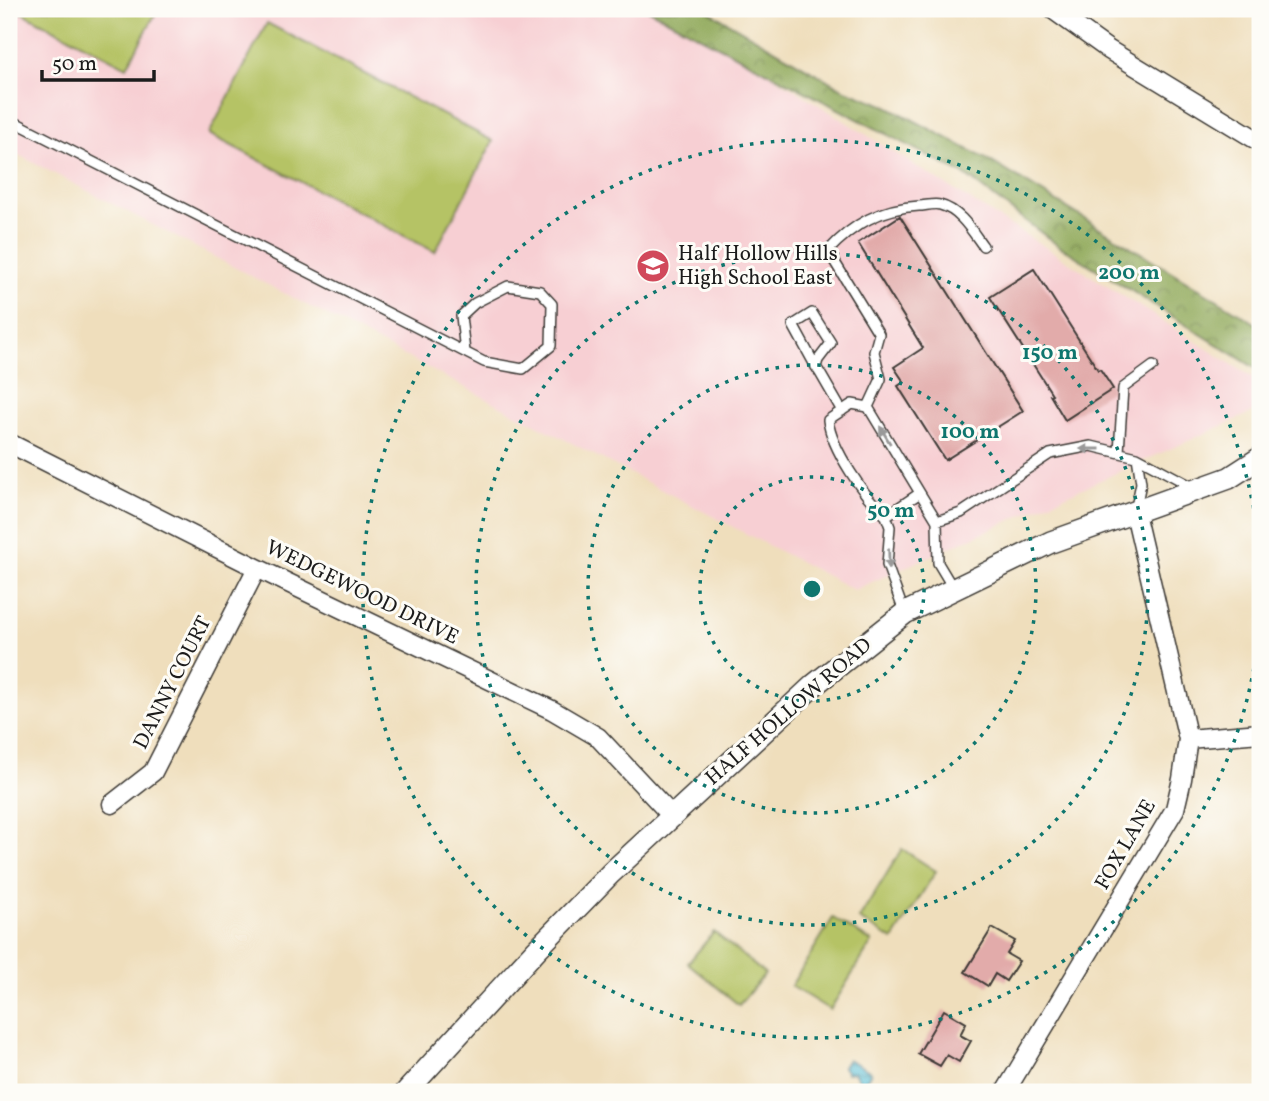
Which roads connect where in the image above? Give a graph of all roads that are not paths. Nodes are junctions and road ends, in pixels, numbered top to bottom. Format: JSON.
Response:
{"nodes":[{"id":1,"x":1052,"y":9,"type":"edge"},
{"id":2,"x":9,"y":119,"type":"edge"},
{"id":3,"x":1260,"y":142,"type":"edge"},
{"id":4,"x":983,"y":246,"type":"dead end"},
{"id":5,"x":465,"y":352,"type":"junction"},
{"id":6,"x":1153,"y":366,"type":"dead end"},
{"id":7,"x":816,"y":367,"type":"junction"},
{"id":8,"x":868,"y":407,"type":"junction"},
{"id":9,"x":842,"y":411,"type":"junction"},
{"id":10,"x":9,"y":443,"type":"edge"},
{"id":11,"x":1119,"y":452,"type":"junction"},
{"id":12,"x":1137,"y":457,"type":"junction"},
{"id":13,"x":1260,"y":458,"type":"edge"},
{"id":14,"x":1198,"y":490,"type":"junction"},
{"id":15,"x":920,"y":493,"type":"junction"},
{"id":16,"x":1135,"y":513,"type":"junction"},
{"id":17,"x":886,"y":516,"type":"junction"},
{"id":18,"x":937,"y":521,"type":"junction"},
{"id":19,"x":257,"y":568,"type":"junction"},
{"id":20,"x":954,"y":589,"type":"junction"},
{"id":21,"x":905,"y":613,"type":"junction"},
{"id":22,"x":1260,"y":733,"type":"edge"},
{"id":23,"x":1188,"y":739,"type":"junction"},
{"id":24,"x":112,"y":804,"type":"dead end"},
{"id":25,"x":672,"y":816,"type":"junction"},
{"id":26,"x":406,"y":1092,"type":"edge"},
{"id":27,"x":1005,"y":1092,"type":"edge"}],
"edges":[{"from":1,"to":3,"type":"street"},
{"from":2,"to":5,"type":"lane"},
{"from":4,"to":8,"type":"lane"},
{"from":5,"to":5,"type":"lane"},
{"from":6,"to":11,"type":"lane"},
{"from":7,"to":7,"type":"lane"},
{"from":7,"to":9,"type":"lane"},
{"from":8,"to":9,"type":"lane"},
{"from":15,"to":8,"type":"lane","one_way":true},
{"from":9,"to":17,"type":"lane"},
{"from":10,"to":19,"type":"street","name":"WEDGEWOOD DRIVE"},
{"from":11,"to":12,"type":"lane"},
{"from":11,"to":18,"type":"lane","one_way":true},
{"from":12,"to":14,"type":"lane"},
{"from":12,"to":16,"type":"lane"},
{"from":13,"to":14,"type":"street","name":"HALF HOLLOW ROAD"},
{"from":14,"to":16,"type":"street","name":"HALF HOLLOW ROAD"},
{"from":15,"to":17,"type":"lane"},
{"from":15,"to":18,"type":"lane"},
{"from":16,"to":20,"type":"street","name":"HALF HOLLOW ROAD"},
{"from":16,"to":23,"type":"street","name":"FOX LANE"},
{"from":17,"to":21,"type":"lane","one_way":true},
{"from":18,"to":20,"type":"lane"},
{"from":19,"to":24,"type":"street","name":"DANNY COURT"},
{"from":19,"to":25,"type":"street","name":"WEDGEWOOD DRIVE"},
{"from":20,"to":21,"type":"street","name":"HALF HOLLOW ROAD"},
{"from":21,"to":25,"type":"street","name":"HALF HOLLOW ROAD"},
{"from":22,"to":23,"type":"street"},
{"from":23,"to":27,"type":"street","name":"FOX LANE"},
{"from":25,"to":26,"type":"street","name":"HALF HOLLOW ROAD"}]}
